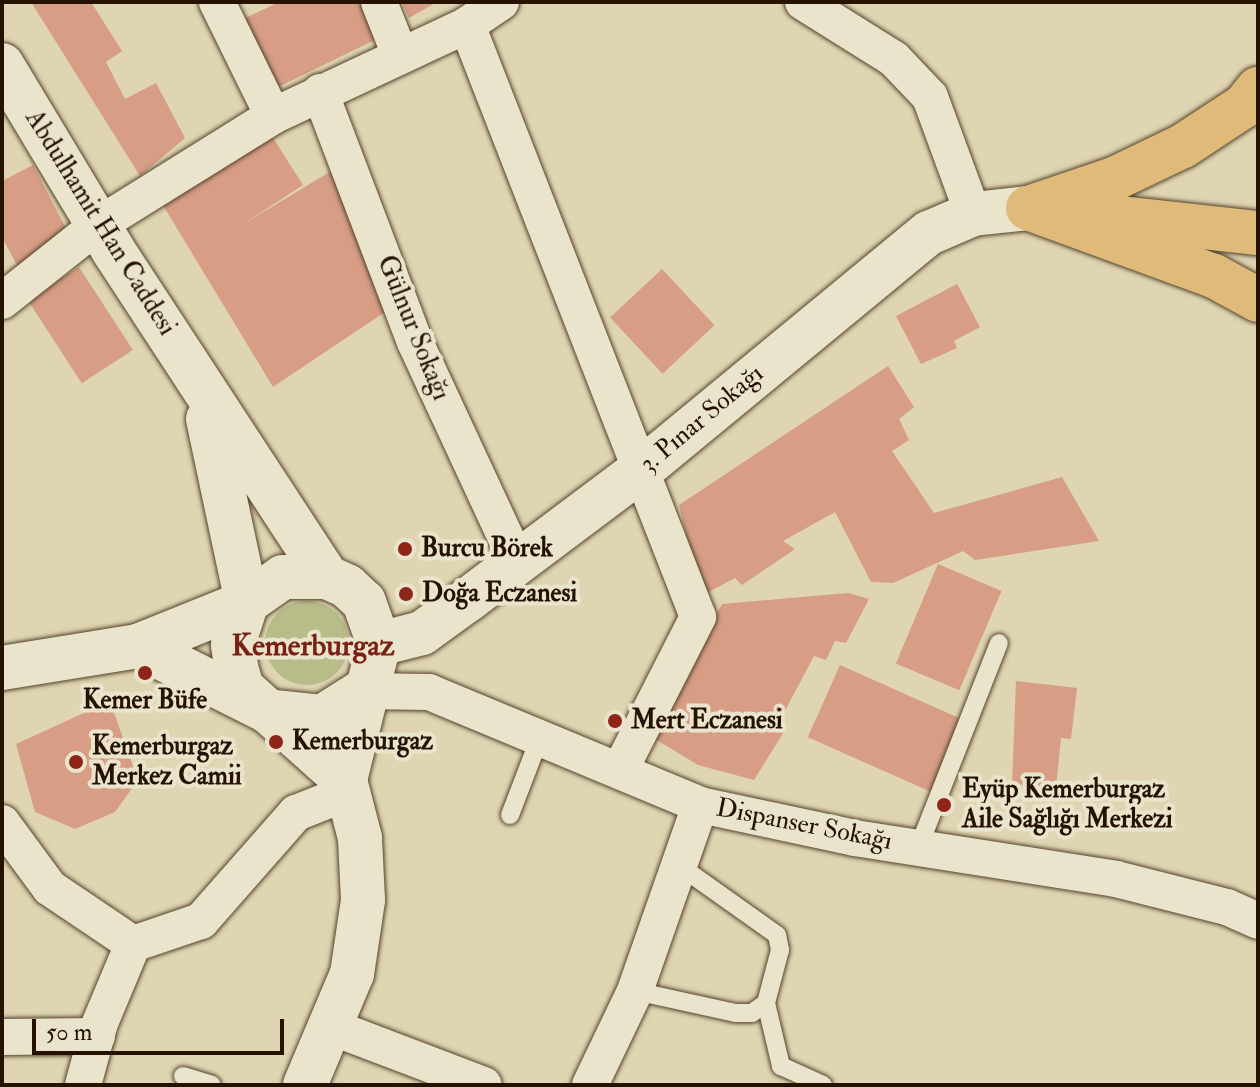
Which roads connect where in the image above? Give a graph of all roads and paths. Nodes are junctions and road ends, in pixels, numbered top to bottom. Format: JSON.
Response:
{"nodes":[{"id":1,"x":217,"y":2,"type":"edge"},
{"id":2,"x":379,"y":2,"type":"edge"},
{"id":3,"x":501,"y":2,"type":"edge"},
{"id":4,"x":803,"y":2,"type":"edge"},
{"id":5,"x":467,"y":25,"type":"junction"},
{"id":6,"x":400,"y":55,"type":"junction"},
{"id":7,"x":2,"y":65,"type":"edge"},
{"id":8,"x":1258,"y":89,"type":"edge"},
{"id":9,"x":320,"y":92,"type":"junction"},
{"id":10,"x":273,"y":116,"type":"junction"},
{"id":11,"x":1028,"y":208,"type":"junction"},
{"id":12,"x":973,"y":214,"type":"junction"},
{"id":13,"x":98,"y":225,"type":"junction"},
{"id":14,"x":1258,"y":233,"type":"edge"},
{"id":15,"x":1258,"y":300,"type":"edge"},
{"id":16,"x":2,"y":301,"type":"edge"},
{"id":17,"x":199,"y":381,"type":"junction"},
{"id":18,"x":641,"y":470,"type":"junction"},
{"id":19,"x":516,"y":560,"type":"junction"},
{"id":20,"x":327,"y":577,"type":"junction"},
{"id":21,"x":247,"y":602,"type":"junction"},
{"id":22,"x":999,"y":643,"type":"dead end"},
{"id":23,"x":379,"y":644,"type":"junction"},
{"id":24,"x":138,"y":646,"type":"junction"},
{"id":25,"x":2,"y":668,"type":"edge"},
{"id":26,"x":363,"y":691,"type":"junction"},
{"id":27,"x":267,"y":711,"type":"junction"},
{"id":28,"x":540,"y":737,"type":"junction"},
{"id":29,"x":620,"y":770,"type":"junction"},
{"id":30,"x":347,"y":786,"type":"junction"},
{"id":31,"x":700,"y":805,"type":"junction"},
{"id":32,"x":510,"y":815,"type":"dead end"},
{"id":33,"x":5,"y":835,"type":"edge"},
{"id":34,"x":919,"y":846,"type":"junction"},
{"id":35,"x":680,"y":866,"type":"junction"},
{"id":36,"x":1258,"y":921,"type":"edge"},
{"id":37,"x":133,"y":944,"type":"junction"},
{"id":38,"x":635,"y":991,"type":"junction"},
{"id":39,"x":766,"y":1003,"type":"junction"},
{"id":40,"x":334,"y":1028,"type":"junction"},
{"id":41,"x":97,"y":1036,"type":"junction"},
{"id":42,"x":2,"y":1037,"type":"edge"},
{"id":43,"x":183,"y":1076,"type":"dead end"},
{"id":44,"x":83,"y":1085,"type":"edge"},
{"id":45,"x":212,"y":1085,"type":"edge"},
{"id":46,"x":305,"y":1085,"type":"edge"},
{"id":47,"x":484,"y":1085,"type":"edge"},
{"id":48,"x":590,"y":1085,"type":"edge"},
{"id":49,"x":823,"y":1085,"type":"edge"}],
"edges":[{"from":1,"to":10,"type":"street"},
{"from":2,"to":6,"type":"street"},
{"from":3,"to":5,"type":"street"},
{"from":4,"to":12,"type":"street"},
{"from":5,"to":6,"type":"street"},
{"from":5,"to":18,"type":"street"},
{"from":6,"to":9,"type":"street"},
{"from":7,"to":13,"type":"main road","name":"Abdulhamit Han Caddesi"},
{"from":8,"to":11,"type":"main road"},
{"from":9,"to":10,"type":"street"},
{"from":9,"to":19,"type":"street","name":"Gülnur Sokağı"},
{"from":10,"to":13,"type":"street"},
{"from":11,"to":12,"type":"main road","name":"3. Pınar Sokağı"},
{"from":11,"to":14,"type":"main road"},
{"from":11,"to":15,"type":"main road"},
{"from":12,"to":18,"type":"main road","name":"3. Pınar Sokağı"},
{"from":13,"to":16,"type":"street"},
{"from":13,"to":17,"type":"main road","name":"Abdulhamit Han Caddesi"},
{"from":17,"to":20,"type":"main road","name":"Abdulhamit Han Caddesi"},
{"from":17,"to":21,"type":"main road","name":"Abdulhamit Han Caddesi"},
{"from":18,"to":19,"type":"main road","name":"3. Pınar Sokağı"},
{"from":18,"to":29,"type":"street"},
{"from":19,"to":23,"type":"main road","name":"3. Pınar Sokağı"},
{"from":20,"to":21,"type":"main road"},
{"from":20,"to":23,"type":"main road"},
{"from":21,"to":24,"type":"main road"},
{"from":21,"to":27,"type":"main road"},
{"from":22,"to":34,"type":"lane"},
{"from":23,"to":26,"type":"main road"},
{"from":24,"to":25,"type":"main road"},
{"from":24,"to":27,"type":"main road"},
{"from":26,"to":27,"type":"main road"},
{"from":26,"to":28,"type":"street","name":"Dispanser Sokağı"},
{"from":26,"to":30,"type":"main road"},
{"from":27,"to":30,"type":"main road"},
{"from":28,"to":29,"type":"street","name":"Dispanser Sokağı"},
{"from":28,"to":32,"type":"lane"},
{"from":29,"to":31,"type":"street","name":"Dispanser Sokağı"},
{"from":30,"to":37,"type":"street"},
{"from":30,"to":40,"type":"main road"},
{"from":31,"to":34,"type":"street","name":"Dispanser Sokağı"},
{"from":31,"to":35,"type":"street"},
{"from":33,"to":37,"type":"street"},
{"from":34,"to":36,"type":"street","name":"Dispanser Sokağı"},
{"from":35,"to":38,"type":"street"},
{"from":35,"to":39,"type":"lane"},
{"from":37,"to":41,"type":"street"},
{"from":38,"to":39,"type":"lane"},
{"from":38,"to":48,"type":"street"},
{"from":39,"to":49,"type":"lane"},
{"from":40,"to":46,"type":"main road"},
{"from":40,"to":47,"type":"street"},
{"from":41,"to":42,"type":"street"},
{"from":41,"to":44,"type":"street"},
{"from":43,"to":45,"type":"lane"}]}
